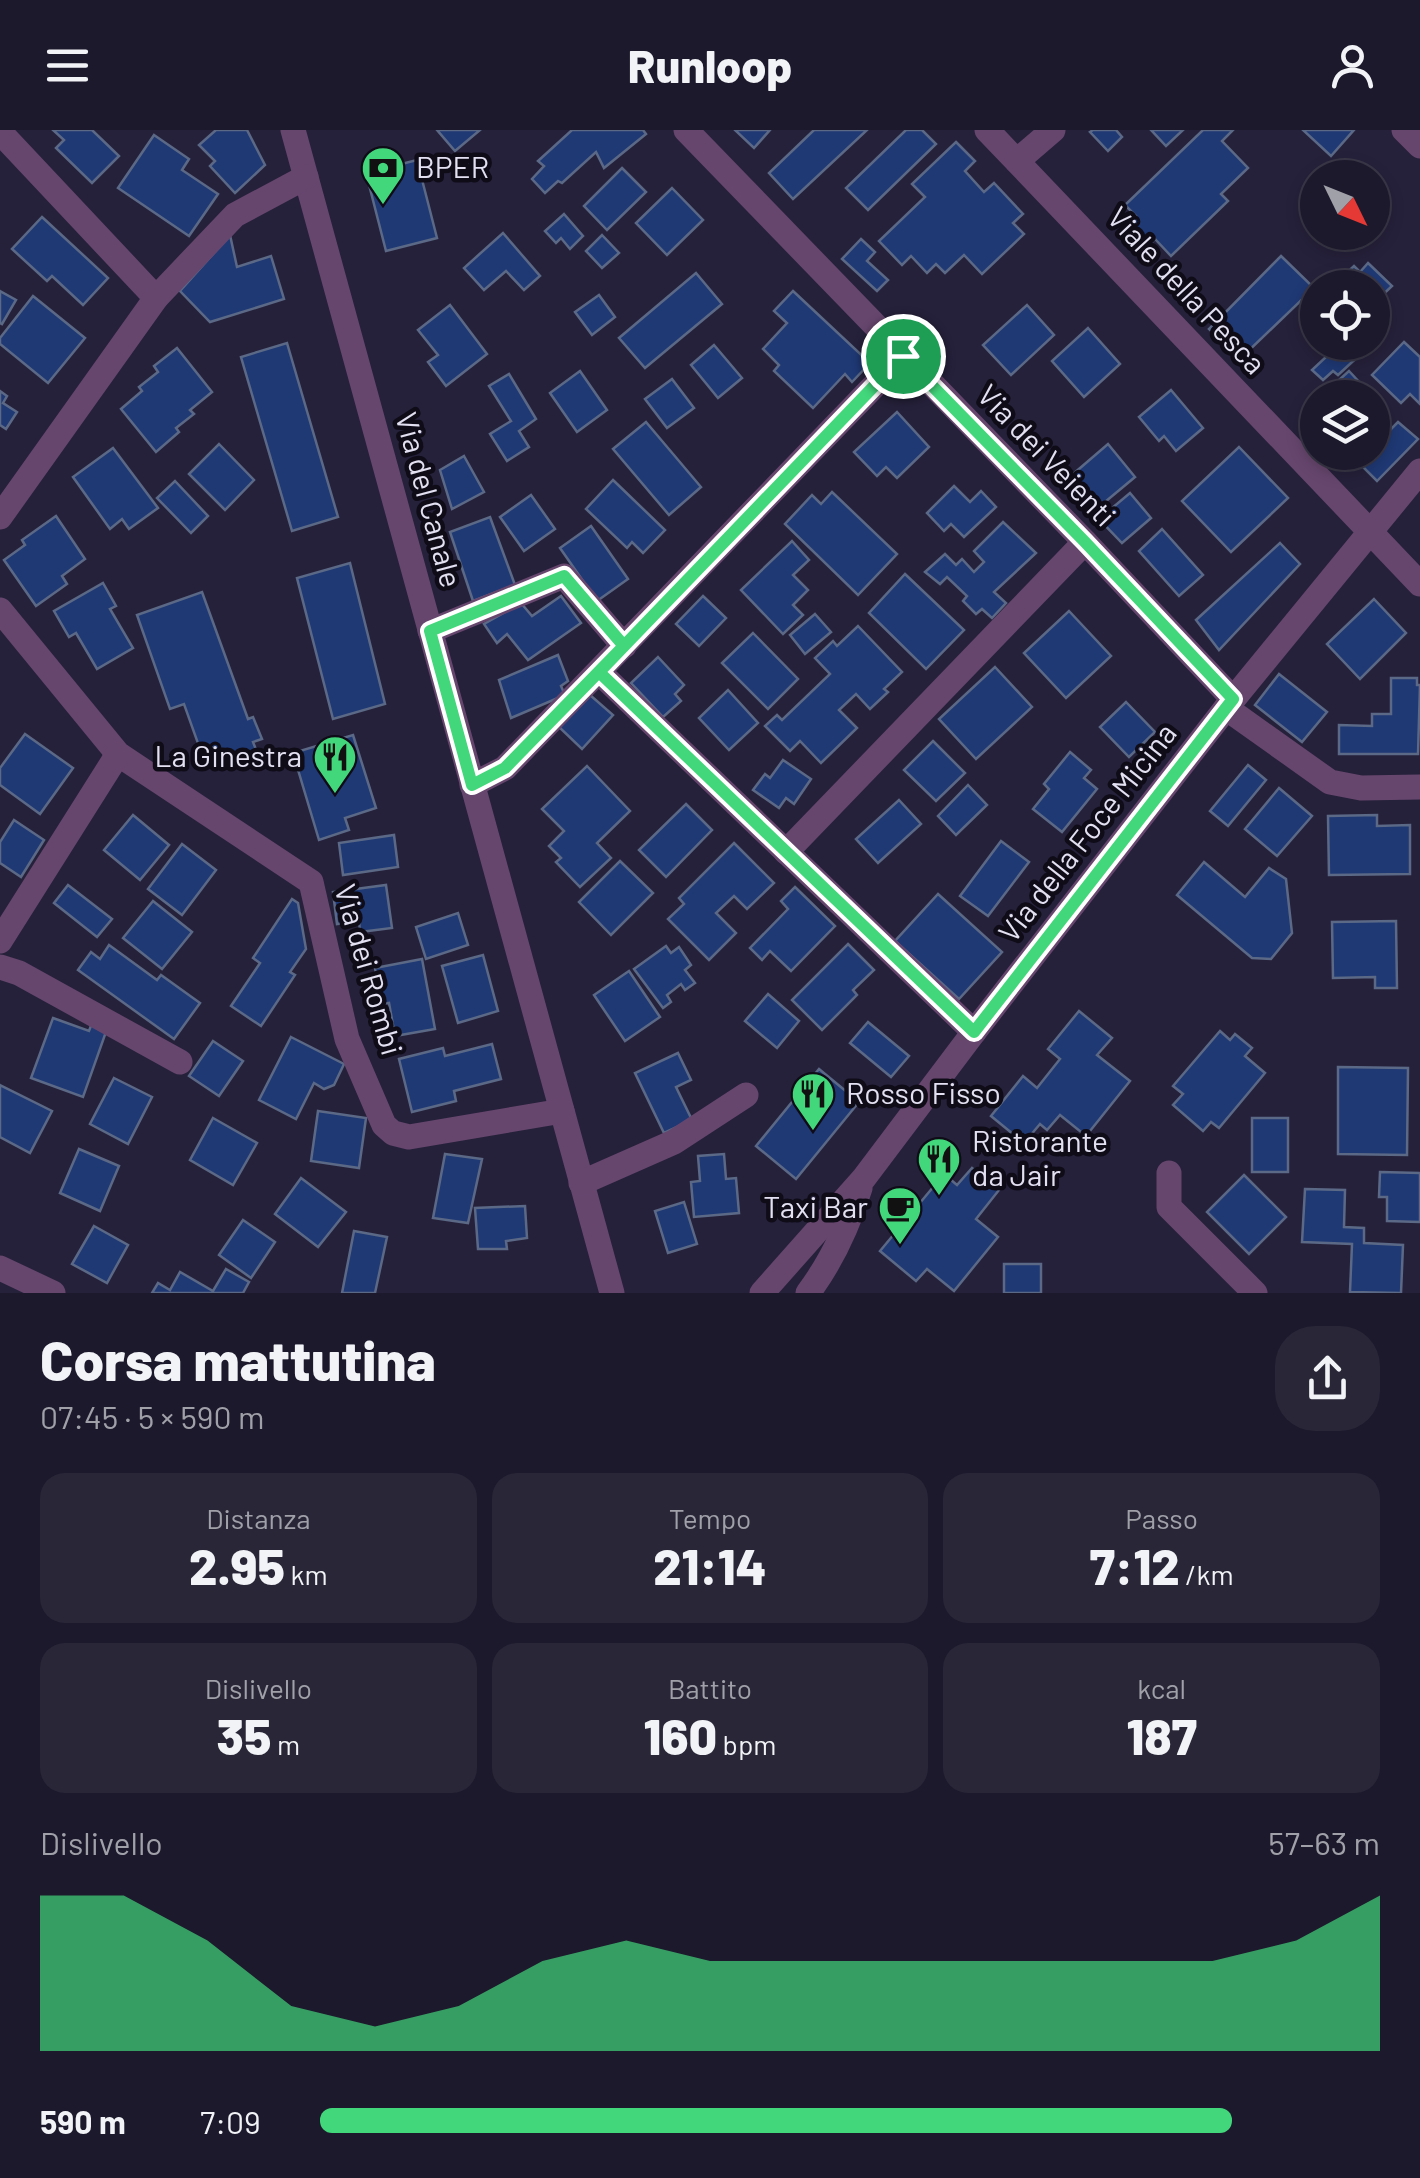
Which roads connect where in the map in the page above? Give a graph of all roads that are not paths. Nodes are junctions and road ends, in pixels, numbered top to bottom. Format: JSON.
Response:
{"nodes":[{"id":1,"x":292,"y":130,"type":"edge"},
{"id":2,"x":686,"y":130,"type":"edge"},
{"id":3,"x":987,"y":130,"type":"edge"},
{"id":4,"x":1052,"y":130,"type":"edge"},
{"id":5,"x":1404,"y":130,"type":"edge"},
{"id":6,"x":0,"y":132,"type":"edge"},
{"id":7,"x":1420,"y":146,"type":"edge"},
{"id":8,"x":1017,"y":160,"type":"junction"},
{"id":9,"x":306,"y":177,"type":"junction"},
{"id":10,"x":156,"y":298,"type":"junction"},
{"id":11,"x":903,"y":356,"type":"junction"},
{"id":12,"x":1420,"y":472,"type":"edge"},
{"id":13,"x":0,"y":516,"type":"edge"},
{"id":14,"x":1369,"y":533,"type":"junction"},
{"id":15,"x":1085,"y":542,"type":"junction"},
{"id":16,"x":1420,"y":584,"type":"edge"},
{"id":17,"x":0,"y":610,"type":"edge"},
{"id":18,"x":430,"y":631,"type":"junction"},
{"id":19,"x":624,"y":646,"type":"junction"},
{"id":20,"x":599,"y":672,"type":"junction"},
{"id":21,"x":1230,"y":704,"type":"junction"},
{"id":22,"x":118,"y":754,"type":"junction"},
{"id":23,"x":472,"y":785,"type":"junction"},
{"id":24,"x":1420,"y":787,"type":"edge"},
{"id":25,"x":786,"y":852,"type":"junction"},
{"id":26,"x":0,"y":940,"type":"edge"},
{"id":27,"x":0,"y":967,"type":"edge"},
{"id":28,"x":974,"y":1032,"type":"junction"},
{"id":29,"x":180,"y":1062,"type":"dead end"},
{"id":30,"x":746,"y":1095,"type":"dead end"},
{"id":31,"x":562,"y":1111,"type":"junction"},
{"id":32,"x":1169,"y":1173,"type":"dead end"},
{"id":33,"x":864,"y":1178,"type":"junction"},
{"id":34,"x":581,"y":1183,"type":"junction"},
{"id":35,"x":0,"y":1268,"type":"edge"},
{"id":36,"x":53,"y":1293,"type":"edge"},
{"id":37,"x":612,"y":1293,"type":"edge"},
{"id":38,"x":762,"y":1293,"type":"edge"},
{"id":39,"x":808,"y":1293,"type":"edge"},
{"id":40,"x":1255,"y":1293,"type":"edge"}],
"edges":[{"from":1,"to":9,"type":"street","name":"Via del Canale"},
{"from":2,"to":11,"type":"street","name":"Via dei Veienti"},
{"from":3,"to":8,"type":"street","name":"Viale della Pesca"},
{"from":4,"to":8,"type":"street"},
{"from":5,"to":7,"type":"street"},
{"from":6,"to":10,"type":"street"},
{"from":8,"to":14,"type":"street","name":"Viale della Pesca"},
{"from":9,"to":10,"type":"street"},
{"from":9,"to":18,"type":"street","name":"Via del Canale"},
{"from":10,"to":13,"type":"street"},
{"from":11,"to":15,"type":"street","name":"Via dei Veienti"},
{"from":11,"to":19,"type":"street"},
{"from":12,"to":14,"type":"street","name":"Via della Foce Micina"},
{"from":14,"to":16,"type":"street","name":"Viale della Pesca"},
{"from":14,"to":21,"type":"street","name":"Via della Foce Micina"},
{"from":15,"to":21,"type":"street","name":"Via dei Veienti"},
{"from":15,"to":25,"type":"street"},
{"from":17,"to":22,"type":"street","name":"Via dei Rombi"},
{"from":18,"to":19,"type":"street"},
{"from":18,"to":23,"type":"street","name":"Via del Canale"},
{"from":19,"to":20,"type":"street"},
{"from":20,"to":23,"type":"street"},
{"from":20,"to":25,"type":"street"},
{"from":21,"to":24,"type":"street","name":"Via dei Veienti"},
{"from":21,"to":28,"type":"street","name":"Via della Foce Micina"},
{"from":22,"to":26,"type":"street"},
{"from":22,"to":31,"type":"street","name":"Via dei Rombi"},
{"from":23,"to":31,"type":"street","name":"Via del Canale"},
{"from":25,"to":28,"type":"street"},
{"from":27,"to":29,"type":"street"},
{"from":28,"to":33,"type":"street","name":"Via della Foce Micina"},
{"from":30,"to":34,"type":"street"},
{"from":31,"to":34,"type":"street","name":"Via del Canale"},
{"from":32,"to":40,"type":"street"},
{"from":33,"to":38,"type":"street"},
{"from":33,"to":39,"type":"street"},
{"from":34,"to":37,"type":"street","name":"Via del Canale"},
{"from":35,"to":36,"type":"street"}]}
